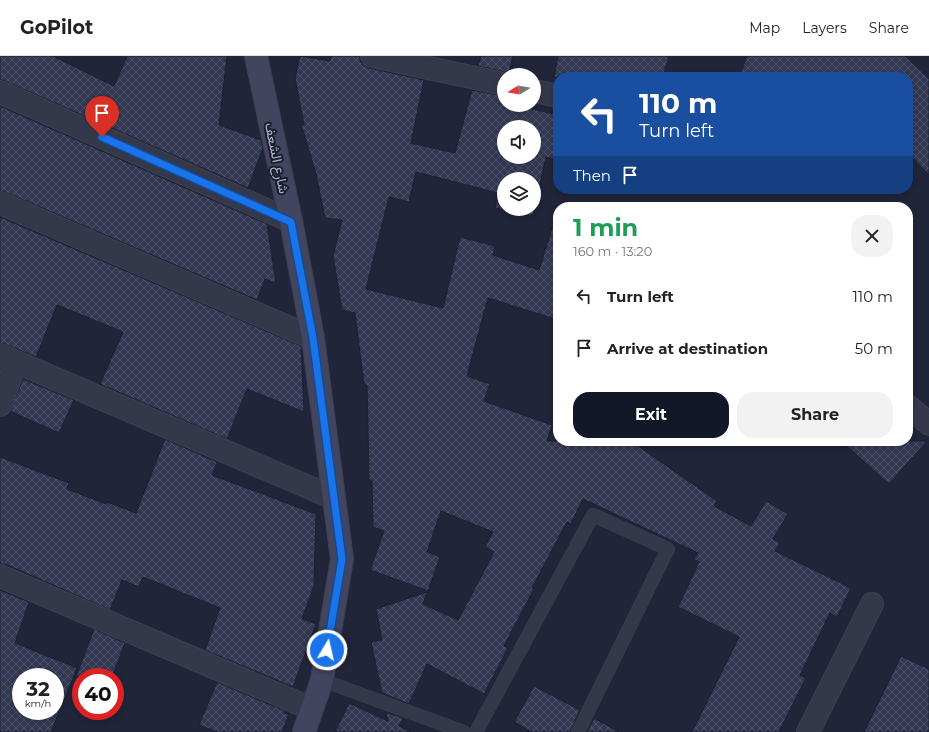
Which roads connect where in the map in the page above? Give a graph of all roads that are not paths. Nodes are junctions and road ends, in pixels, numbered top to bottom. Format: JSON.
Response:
{"nodes":[{"id":1,"x":256,"y":56,"type":"edge"},
{"id":2,"x":372,"y":56,"type":"edge"},
{"id":3,"x":497,"y":83,"type":"edge"},
{"id":4,"x":0,"y":92,"type":"edge"},
{"id":5,"x":541,"y":92,"type":"edge"},
{"id":6,"x":553,"y":95,"type":"edge"},
{"id":7,"x":0,"y":203,"type":"edge"},
{"id":8,"x":291,"y":222,"type":"junction"},
{"id":9,"x":313,"y":338,"type":"junction"},
{"id":10,"x":8,"y":359,"type":"edge"},
{"id":11,"x":0,"y":405,"type":"edge"},
{"id":12,"x":913,"y":410,"type":"edge"},
{"id":13,"x":929,"y":424,"type":"edge"},
{"id":14,"x":334,"y":498,"type":"junction"},
{"id":15,"x":0,"y":576,"type":"edge"},
{"id":16,"x":872,"y":604,"type":"dead end"},
{"id":17,"x":322,"y":680,"type":"junction"},
{"id":18,"x":312,"y":709,"type":"junction"},
{"id":19,"x":304,"y":732,"type":"edge"},
{"id":20,"x":464,"y":732,"type":"edge"},
{"id":21,"x":476,"y":732,"type":"edge"},
{"id":22,"x":578,"y":732,"type":"edge"},
{"id":23,"x":808,"y":732,"type":"edge"}],
"edges":[{"from":1,"to":8,"type":"street","name":"شارع الشعف"},
{"from":2,"to":3,"type":"street"},
{"from":4,"to":8,"type":"street"},
{"from":5,"to":6,"type":"street"},
{"from":7,"to":9,"type":"street"},
{"from":8,"to":9,"type":"street","name":"شارع الشعف"},
{"from":9,"to":14,"type":"street","name":"شارع الشعف"},
{"from":10,"to":11,"type":"street"},
{"from":10,"to":14,"type":"street"},
{"from":12,"to":13,"type":"street"},
{"from":14,"to":17,"type":"street","name":"شارع الشعف"},
{"from":15,"to":18,"type":"street"},
{"from":16,"to":23,"type":"street"},
{"from":17,"to":18,"type":"street","name":"شارع الشعف"},
{"from":17,"to":20,"type":"lane"},
{"from":18,"to":19,"type":"street","name":"شارع الشعف"},
{"from":21,"to":22,"type":"lane"}]}
